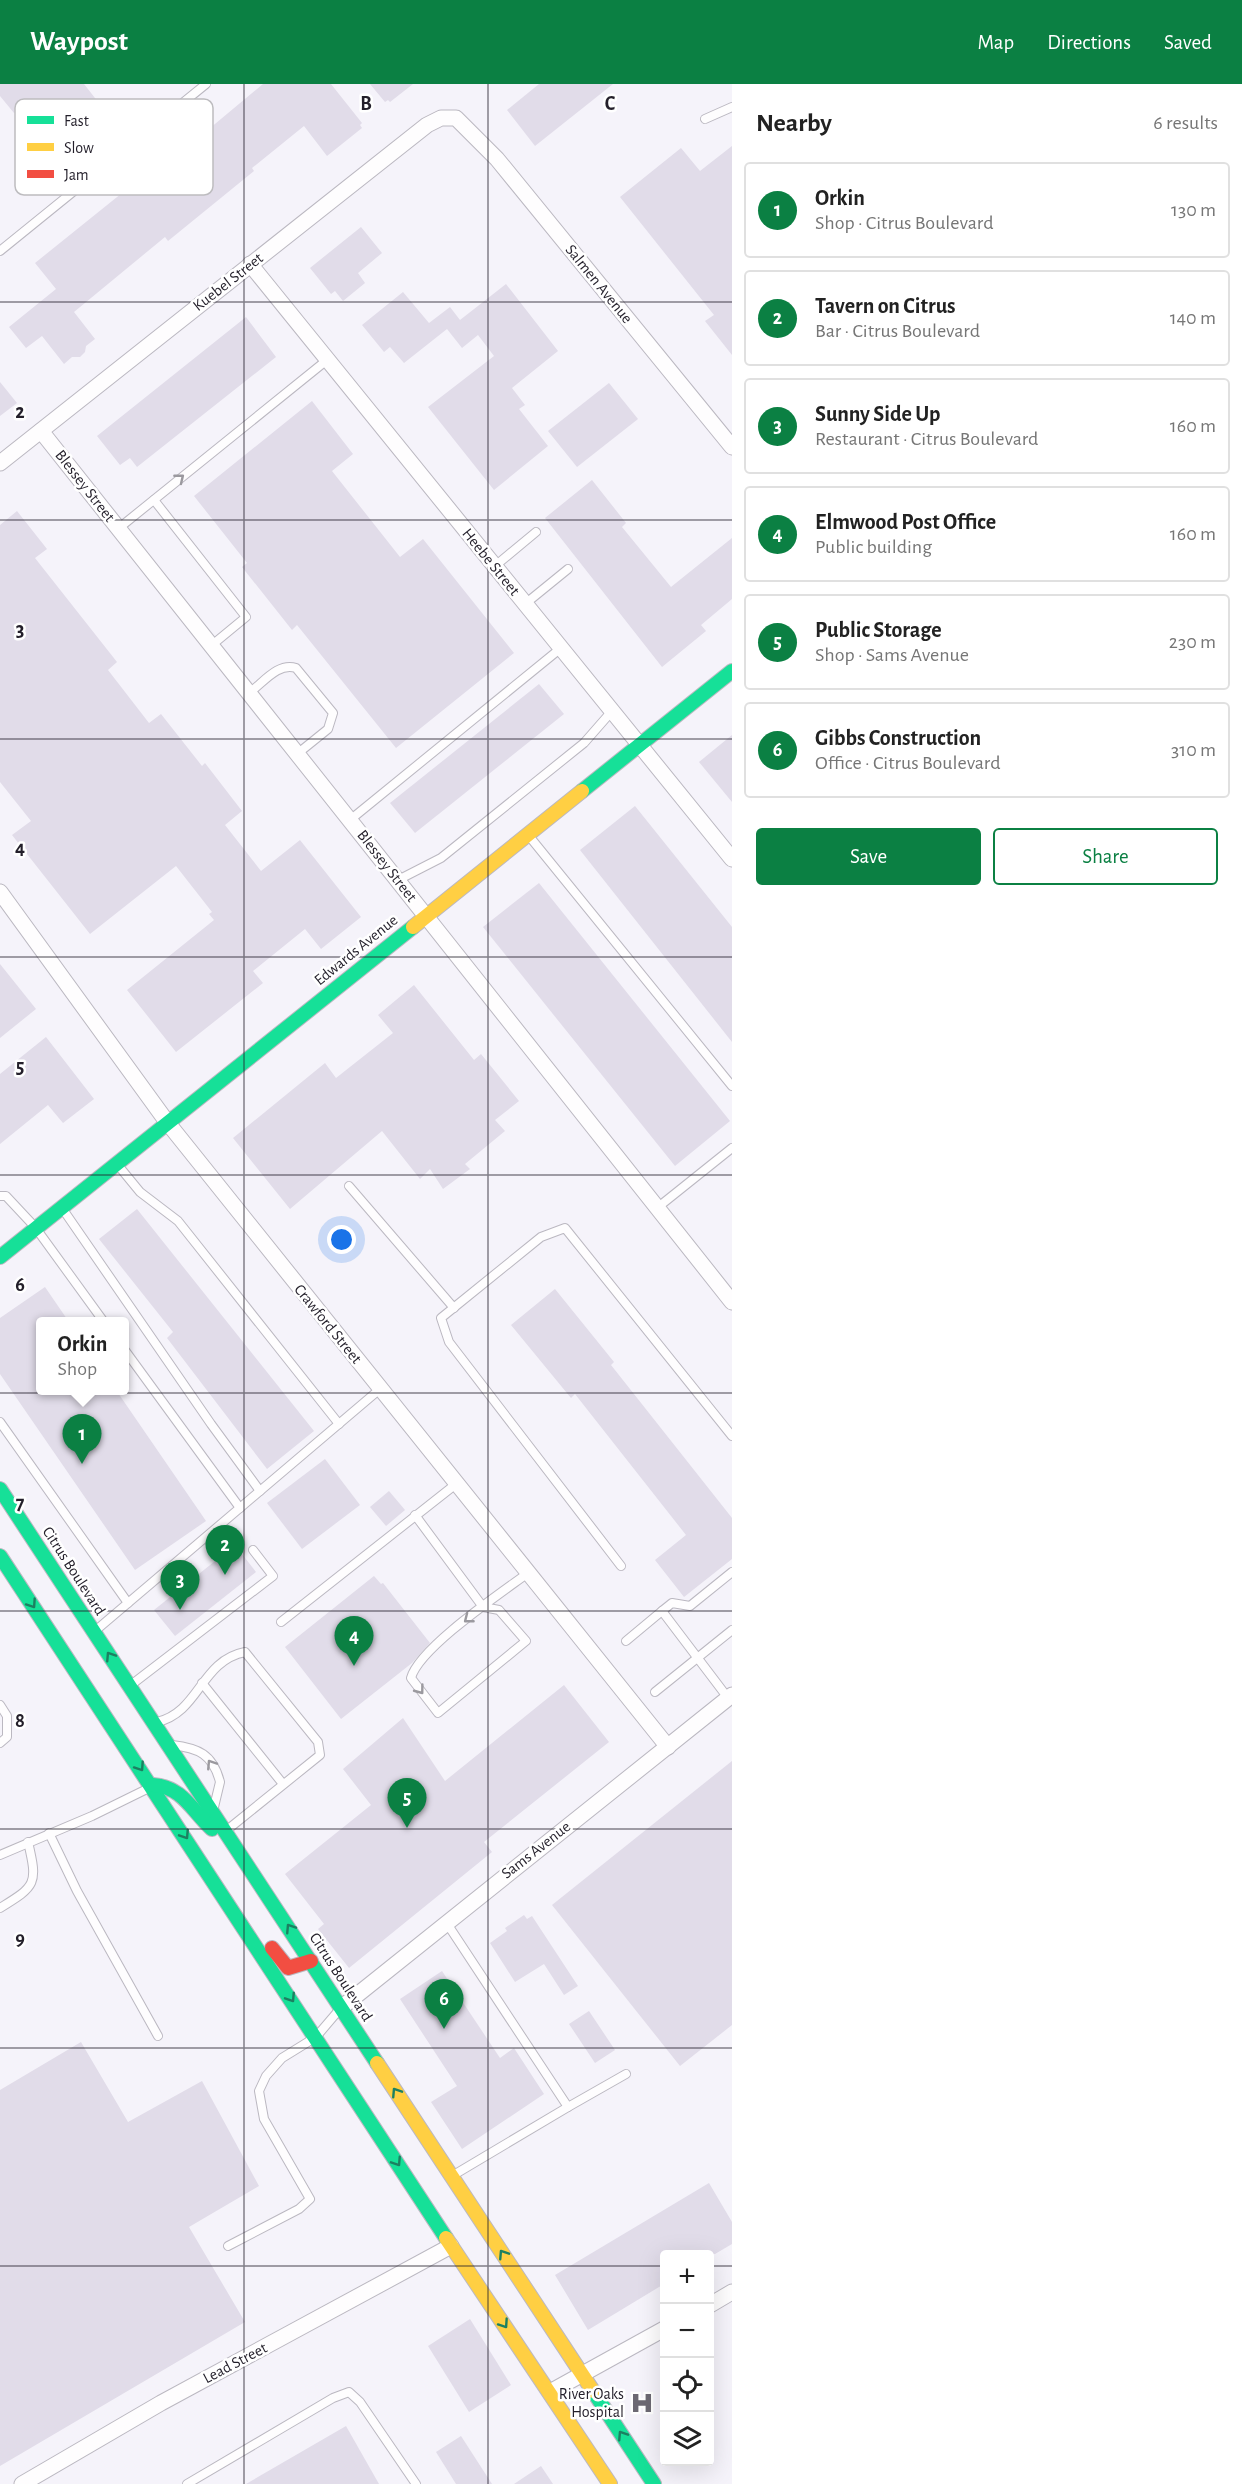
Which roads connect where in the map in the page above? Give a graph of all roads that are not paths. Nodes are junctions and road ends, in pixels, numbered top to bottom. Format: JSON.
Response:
{"nodes":[{"id":1,"x":206,"y":84,"type":"edge"},
{"id":2,"x":187,"y":99,"type":"edge"},
{"id":3,"x":732,"y":107,"type":"edge"},
{"id":4,"x":705,"y":119,"type":"dead end"},
{"id":5,"x":461,"y":124,"type":"joint"},
{"id":6,"x":69,"y":195,"type":"edge"},
{"id":7,"x":0,"y":251,"type":"edge"},
{"id":8,"x":250,"y":264,"type":"junction"},
{"id":9,"x":327,"y":360,"type":"junction"},
{"id":10,"x":41,"y":430,"type":"junction"},
{"id":11,"x":732,"y":447,"type":"edge"},
{"id":12,"x":0,"y":463,"type":"edge"},
{"id":13,"x":154,"y":500,"type":"junction"},
{"id":14,"x":119,"y":528,"type":"junction"},
{"id":15,"x":536,"y":532,"type":"dead end"},
{"id":16,"x":495,"y":566,"type":"junction"},
{"id":17,"x":568,"y":569,"type":"dead end"},
{"id":18,"x":525,"y":604,"type":"junction"},
{"id":19,"x":212,"y":645,"type":"junction"},
{"id":20,"x":561,"y":648,"type":"junction"},
{"id":21,"x":732,"y":670,"type":"edge"},
{"id":22,"x":249,"y":693,"type":"junction"},
{"id":23,"x":612,"y":711,"type":"junction"},
{"id":24,"x":640,"y":745,"type":"junction"},
{"id":25,"x":297,"y":754,"type":"junction"},
{"id":26,"x":350,"y":820,"type":"junction"},
{"id":27,"x":528,"y":834,"type":"junction"},
{"id":28,"x":732,"y":859,"type":"edge"},
{"id":29,"x":398,"y":880,"type":"junction"},
{"id":30,"x":0,"y":892,"type":"edge"},
{"id":31,"x":426,"y":916,"type":"junction"},
{"id":32,"x":732,"y":1086,"type":"edge"},
{"id":33,"x":167,"y":1122,"type":"junction"},
{"id":34,"x":732,"y":1148,"type":"edge"},
{"id":35,"x":116,"y":1163,"type":"junction"},
{"id":36,"x":349,"y":1186,"type":"dead end"},
{"id":37,"x":0,"y":1196,"type":"edge"},
{"id":38,"x":62,"y":1206,"type":"junction"},
{"id":39,"x":657,"y":1208,"type":"junction"},
{"id":40,"x":35,"y":1227,"type":"junction"},
{"id":41,"x":0,"y":1257,"type":"edge"},
{"id":42,"x":732,"y":1302,"type":"edge"},
{"id":43,"x":454,"y":1308,"type":"junction"},
{"id":44,"x":100,"y":1317,"type":"edge"},
{"id":45,"x":129,"y":1356,"type":"edge"},
{"id":46,"x":380,"y":1389,"type":"junction"},
{"id":47,"x":0,"y":1422,"type":"edge"},
{"id":48,"x":339,"y":1424,"type":"junction"},
{"id":49,"x":732,"y":1436,"type":"edge"},
{"id":50,"x":456,"y":1484,"type":"junction"},
{"id":51,"x":0,"y":1489,"type":"edge"},
{"id":52,"x":260,"y":1491,"type":"junction"},
{"id":53,"x":240,"y":1508,"type":"junction"},
{"id":54,"x":415,"y":1515,"type":"junction"},
{"id":55,"x":253,"y":1550,"type":"dead end"},
{"id":56,"x":0,"y":1556,"type":"edge"},
{"id":57,"x":621,"y":1566,"type":"dead end"},
{"id":58,"x":732,"y":1572,"type":"edge"},
{"id":59,"x":528,"y":1573,"type":"junction"},
{"id":60,"x":128,"y":1603,"type":"junction"},
{"id":61,"x":483,"y":1607,"type":"junction"},
{"id":62,"x":662,"y":1611,"type":"junction"},
{"id":63,"x":281,"y":1622,"type":"dead end"},
{"id":64,"x":732,"y":1630,"type":"edge"},
{"id":65,"x":94,"y":1632,"type":"junction"},
{"id":66,"x":626,"y":1641,"type":"dead end"},
{"id":67,"x":698,"y":1658,"type":"junction"},
{"id":68,"x":202,"y":1683,"type":"junction"},
{"id":69,"x":130,"y":1686,"type":"junction"},
{"id":70,"x":655,"y":1692,"type":"dead end"},
{"id":71,"x":730,"y":1696,"type":"edge"},
{"id":72,"x":0,"y":1705,"type":"edge"},
{"id":73,"x":154,"y":1722,"type":"junction"},
{"id":74,"x":0,"y":1743,"type":"edge"},
{"id":75,"x":168,"y":1745,"type":"junction"},
{"id":76,"x":668,"y":1747,"type":"junction"},
{"id":77,"x":283,"y":1784,"type":"junction"},
{"id":78,"x":153,"y":1785,"type":"junction"},
{"id":79,"x":213,"y":1812,"type":"junction"},
{"id":80,"x":226,"y":1831,"type":"junction"},
{"id":81,"x":49,"y":1833,"type":"junction"},
{"id":82,"x":28,"y":1842,"type":"junction"},
{"id":83,"x":0,"y":1855,"type":"edge"},
{"id":84,"x":209,"y":1872,"type":"junction"},
{"id":85,"x":0,"y":1908,"type":"edge"},
{"id":86,"x":445,"y":1922,"type":"junction"},
{"id":87,"x":311,"y":1961,"type":"junction"},
{"id":88,"x":342,"y":2007,"type":"junction"},
{"id":89,"x":158,"y":2036,"type":"dead end"},
{"id":90,"x":316,"y":2037,"type":"junction"},
{"id":91,"x":626,"y":2074,"type":"dead end"},
{"id":92,"x":568,"y":2108,"type":"junction"},
{"id":93,"x":451,"y":2177,"type":"junction"},
{"id":94,"x":228,"y":2246,"type":"dead end"},
{"id":95,"x":451,"y":2246,"type":"junction"},
{"id":96,"x":732,"y":2292,"type":"edge"},
{"id":97,"x":712,"y":2304,"type":"edge"},
{"id":98,"x":660,"y":2331,"type":"edge"},
{"id":99,"x":582,"y":2374,"type":"junction"},
{"id":100,"x":550,"y":2392,"type":"junction"},
{"id":101,"x":22,"y":2484,"type":"edge"},
{"id":102,"x":187,"y":2484,"type":"edge"},
{"id":103,"x":416,"y":2484,"type":"edge"},
{"id":104,"x":610,"y":2484,"type":"edge"},
{"id":105,"x":654,"y":2484,"type":"edge"}],
"edges":[{"from":1,"to":2,"type":"lane"},
{"from":3,"to":4,"type":"lane"},
{"from":5,"to":8,"type":"street","name":"Kuebel Street"},
{"from":5,"to":11,"type":"street","name":"Salmen Avenue"},
{"from":6,"to":7,"type":"lane"},
{"from":8,"to":9,"type":"street","name":"Heebe Street"},
{"from":8,"to":10,"type":"street","name":"Kuebel Street"},
{"from":13,"to":9,"type":"lane","one_way":true},
{"from":9,"to":16,"type":"street","name":"Heebe Street"},
{"from":10,"to":12,"type":"street","name":"Kuebel Street"},
{"from":10,"to":14,"type":"street","name":"Blessey Street"},
{"from":13,"to":14,"type":"lane"},
{"from":13,"to":19,"type":"lane"},
{"from":14,"to":19,"type":"street","name":"Blessey Street"},
{"from":15,"to":16,"type":"lane"},
{"from":16,"to":18,"type":"street","name":"Heebe Street"},
{"from":17,"to":18,"type":"lane"},
{"from":18,"to":20,"type":"street","name":"Heebe Street"},
{"from":19,"to":22,"type":"street","name":"Blessey Street"},
{"from":20,"to":23,"type":"street","name":"Heebe Street"},
{"from":20,"to":26,"type":"lane"},
{"from":21,"to":24,"type":"street","name":"Edwards Avenue"},
{"from":22,"to":25,"type":"street","name":"Blessey Street"},
{"from":22,"to":25,"type":"lane"},
{"from":23,"to":24,"type":"street","name":"Heebe Street"},
{"from":23,"to":29,"type":"lane"},
{"from":24,"to":27,"type":"street","name":"Edwards Avenue"},
{"from":24,"to":28,"type":"street","name":"Heebe Street"},
{"from":25,"to":26,"type":"street","name":"Blessey Street"},
{"from":26,"to":29,"type":"street","name":"Blessey Street"},
{"from":27,"to":31,"type":"street","name":"Edwards Avenue"},
{"from":27,"to":32,"type":"lane"},
{"from":29,"to":31,"type":"street","name":"Blessey Street"},
{"from":30,"to":33,"type":"street","name":"Crawford Street"},
{"from":31,"to":33,"type":"street","name":"Edwards Avenue"},
{"from":31,"to":39,"type":"street","name":"Blessey Street"},
{"from":33,"to":35,"type":"street","name":"Edwards Avenue"},
{"from":33,"to":46,"type":"street","name":"Crawford Street"},
{"from":34,"to":39,"type":"lane"},
{"from":35,"to":38,"type":"street","name":"Edwards Avenue"},
{"from":35,"to":48,"type":"lane"},
{"from":36,"to":43,"type":"lane"},
{"from":37,"to":40,"type":"lane"},
{"from":38,"to":40,"type":"street","name":"Edwards Avenue"},
{"from":38,"to":52,"type":"lane"},
{"from":39,"to":42,"type":"street","name":"Blessey Street"},
{"from":40,"to":41,"type":"street","name":"Edwards Avenue"},
{"from":40,"to":44,"type":"lane"},
{"from":43,"to":49,"type":"lane"},
{"from":43,"to":57,"type":"lane"},
{"from":45,"to":53,"type":"lane"},
{"from":46,"to":48,"type":"lane"},
{"from":46,"to":50,"type":"street","name":"Crawford Street"},
{"from":47,"to":60,"type":"lane"},
{"from":48,"to":52,"type":"lane"},
{"from":50,"to":54,"type":"lane"},
{"from":50,"to":59,"type":"street","name":"Crawford Street"},
{"from":51,"to":65,"type":"street","name":"Citrus Boulevard"},
{"from":52,"to":53,"type":"lane"},
{"from":53,"to":60,"type":"lane"},
{"from":54,"to":61,"type":"lane"},
{"from":54,"to":63,"type":"lane"},
{"from":55,"to":69,"type":"lane"},
{"from":56,"to":78,"type":"street","one_way":true},
{"from":58,"to":62,"type":"lane"},
{"from":59,"to":61,"type":"lane"},
{"from":59,"to":76,"type":"street","name":"Crawford Street"},
{"from":60,"to":65,"type":"lane"},
{"from":61,"to":61,"type":"lane","one_way":true},
{"from":62,"to":66,"type":"lane"},
{"from":62,"to":67,"type":"lane"},
{"from":64,"to":67,"type":"lane"},
{"from":69,"to":65,"type":"street","name":"Citrus Boulevard","one_way":true},
{"from":67,"to":70,"type":"lane"},
{"from":67,"to":71,"type":"lane"},
{"from":68,"to":73,"type":"lane"},
{"from":68,"to":77,"type":"lane"},
{"from":68,"to":77,"type":"lane"},
{"from":69,"to":73,"type":"street","name":"Citrus Boulevard"},
{"from":71,"to":76,"type":"street","name":"Sams Avenue"},
{"from":72,"to":74,"type":"lane"},
{"from":73,"to":75,"type":"street","name":"Citrus Boulevard"},
{"from":75,"to":79,"type":"street","name":"Citrus Boulevard"},
{"from":79,"to":75,"type":"lane","one_way":true},
{"from":76,"to":86,"type":"street","name":"Sams Avenue"},
{"from":77,"to":80,"type":"lane"},
{"from":78,"to":80,"type":"street"},
{"from":78,"to":81,"type":"lane"},
{"from":78,"to":84,"type":"street","one_way":true},
{"from":79,"to":80,"type":"street","name":"Citrus Boulevard"},
{"from":87,"to":80,"type":"street","name":"Citrus Boulevard","one_way":true},
{"from":81,"to":82,"type":"lane"},
{"from":81,"to":89,"type":"lane"},
{"from":82,"to":83,"type":"lane"},
{"from":82,"to":85,"type":"lane"},
{"from":84,"to":87,"type":"street"},
{"from":84,"to":90,"type":"street","one_way":true},
{"from":86,"to":88,"type":"street","name":"Sams Avenue"},
{"from":86,"to":92,"type":"lane"},
{"from":87,"to":88,"type":"street","name":"Citrus Boulevard"},
{"from":88,"to":90,"type":"lane"},
{"from":93,"to":88,"type":"street","name":"Citrus Boulevard","one_way":true},
{"from":90,"to":94,"type":"lane"},
{"from":90,"to":95,"type":"street","one_way":true},
{"from":91,"to":92,"type":"lane"},
{"from":92,"to":93,"type":"lane"},
{"from":99,"to":93,"type":"street","name":"Citrus Boulevard","one_way":true},
{"from":95,"to":100,"type":"street","one_way":true},
{"from":95,"to":101,"type":"street","name":"Lead Street"},
{"from":96,"to":97,"type":"street"},
{"from":98,"to":99,"type":"street"},
{"from":99,"to":100,"type":"street"},
{"from":105,"to":99,"type":"street","name":"Citrus Boulevard","one_way":true},
{"from":100,"to":104,"type":"street"},
{"from":102,"to":103,"type":"lane"}]}
